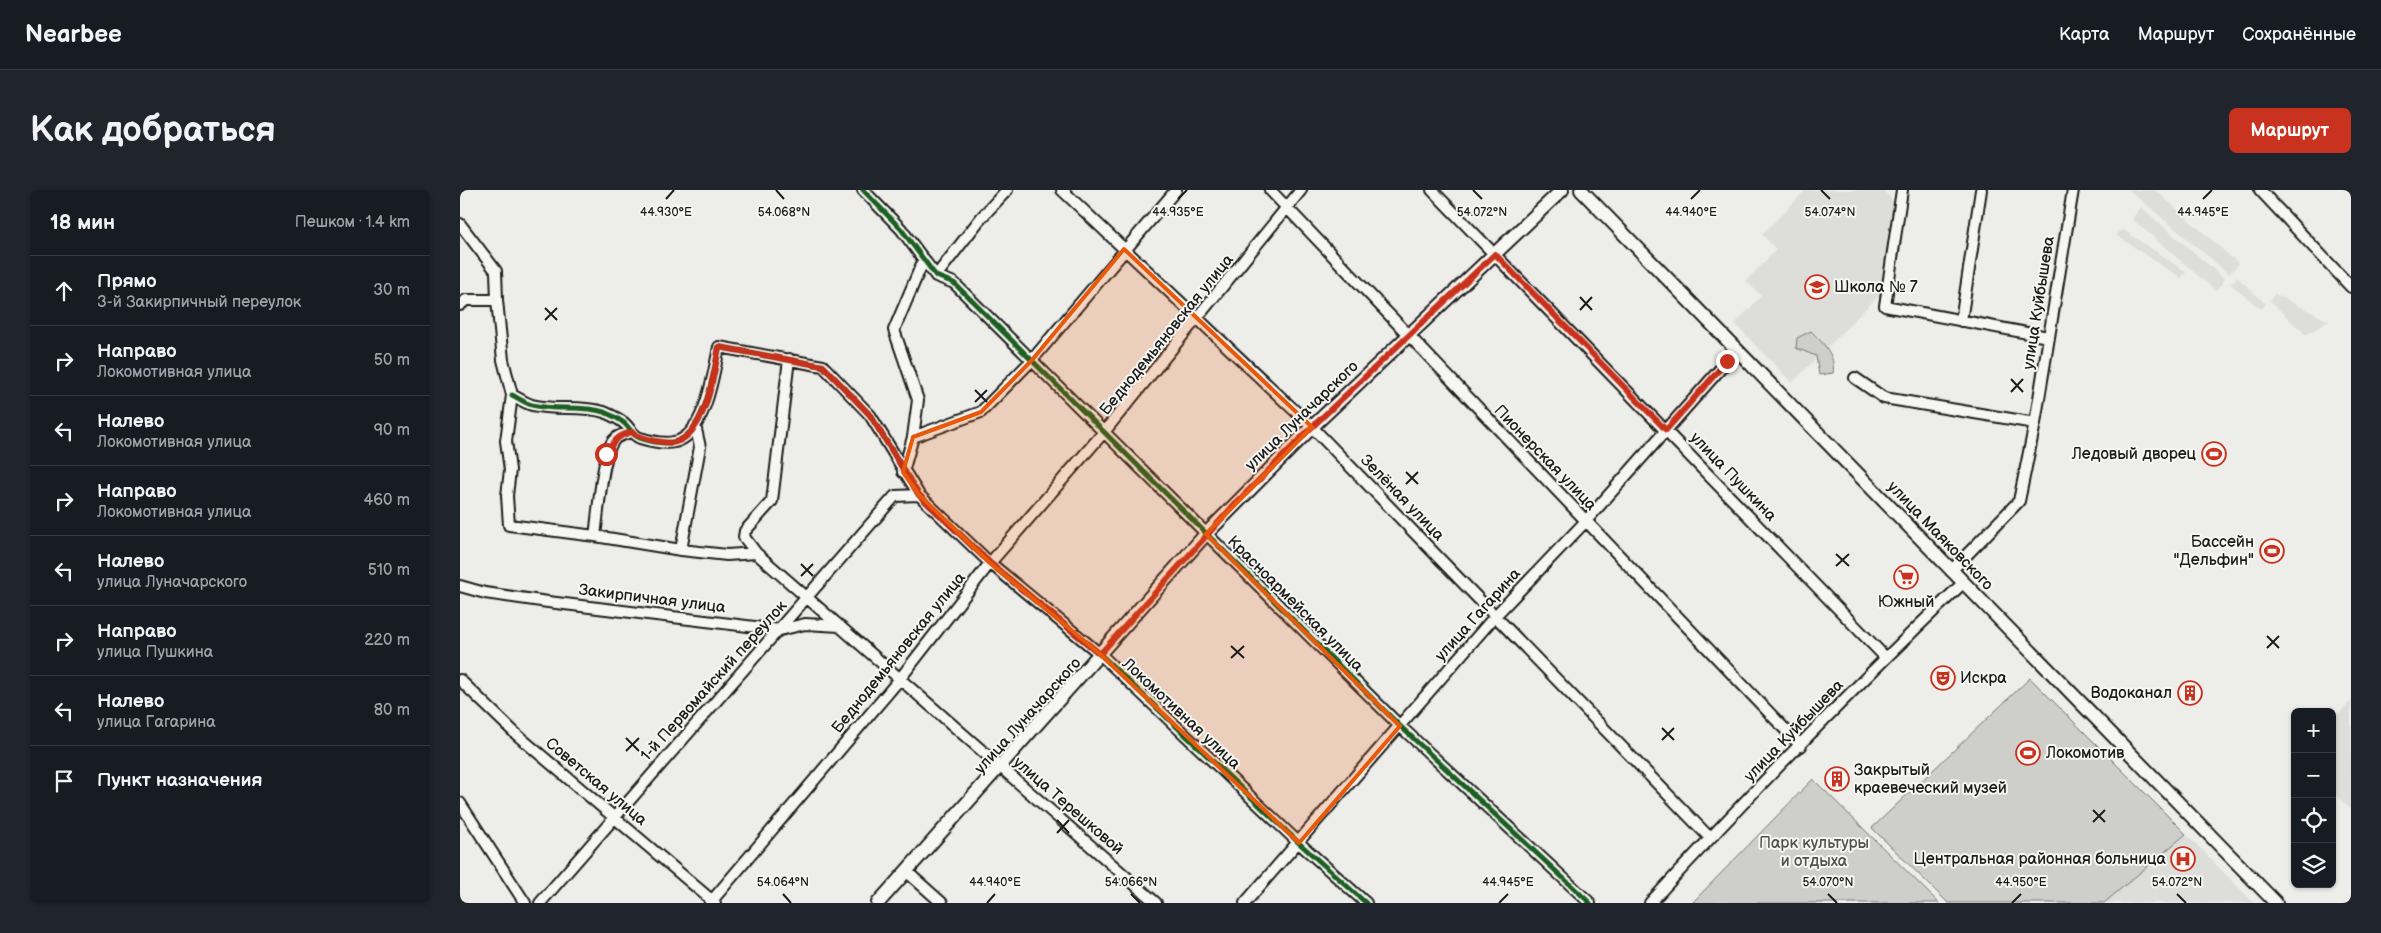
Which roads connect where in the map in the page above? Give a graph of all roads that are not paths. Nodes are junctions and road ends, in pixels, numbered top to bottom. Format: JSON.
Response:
{"nodes":[{"id":1,"x":863,"y":190,"type":"edge"},
{"id":2,"x":1007,"y":190,"type":"edge"},
{"id":3,"x":1062,"y":190,"type":"edge"},
{"id":4,"x":1176,"y":190,"type":"edge"},
{"id":5,"x":1270,"y":190,"type":"edge"},
{"id":6,"x":1302,"y":190,"type":"edge"},
{"id":7,"x":1432,"y":190,"type":"edge"},
{"id":8,"x":1562,"y":190,"type":"edge"},
{"id":9,"x":1581,"y":190,"type":"edge"},
{"id":10,"x":1902,"y":190,"type":"edge"},
{"id":11,"x":1981,"y":190,"type":"edge"},
{"id":12,"x":2073,"y":190,"type":"edge"},
{"id":13,"x":2260,"y":190,"type":"edge"},
{"id":14,"x":1288,"y":206,"type":"junction"},
{"id":15,"x":460,"y":224,"type":"edge"},
{"id":16,"x":1124,"y":250,"type":"junction"},
{"id":17,"x":1495,"y":254,"type":"junction"},
{"id":18,"x":924,"y":260,"type":"junction"},
{"id":19,"x":936,"y":276,"type":"junction"},
{"id":20,"x":2351,"y":287,"type":"edge"},
{"id":21,"x":497,"y":300,"type":"junction"},
{"id":22,"x":460,"y":304,"type":"edge"},
{"id":23,"x":1195,"y":318,"type":"junction"},
{"id":24,"x":1961,"y":321,"type":"junction"},
{"id":25,"x":1408,"y":336,"type":"junction"},
{"id":26,"x":2048,"y":337,"type":"junction"},
{"id":27,"x":1737,"y":350,"type":"junction"},
{"id":28,"x":789,"y":359,"type":"junction"},
{"id":29,"x":1032,"y":360,"type":"junction"},
{"id":30,"x":1855,"y":378,"type":"dead end"},
{"id":31,"x":512,"y":395,"type":"junction"},
{"id":32,"x":2034,"y":423,"type":"junction"},
{"id":33,"x":695,"y":425,"type":"junction"},
{"id":34,"x":1312,"y":427,"type":"junction"},
{"id":35,"x":1666,"y":430,"type":"junction"},
{"id":36,"x":631,"y":432,"type":"junction"},
{"id":37,"x":1104,"y":432,"type":"junction"},
{"id":38,"x":913,"y":437,"type":"junction"},
{"id":39,"x":903,"y":472,"type":"junction"},
{"id":40,"x":919,"y":495,"type":"junction"},
{"id":41,"x":1585,"y":522,"type":"junction"},
{"id":42,"x":1206,"y":534,"type":"junction"},
{"id":43,"x":595,"y":536,"type":"junction"},
{"id":44,"x":681,"y":550,"type":"junction"},
{"id":45,"x":756,"y":553,"type":"junction"},
{"id":46,"x":990,"y":563,"type":"junction"},
{"id":47,"x":1951,"y":571,"type":"junction"},
{"id":48,"x":1963,"y":583,"type":"junction"},
{"id":49,"x":460,"y":586,"type":"edge"},
{"id":50,"x":809,"y":598,"type":"junction"},
{"id":51,"x":1496,"y":615,"type":"junction"},
{"id":52,"x":840,"y":626,"type":"junction"},
{"id":53,"x":780,"y":630,"type":"junction"},
{"id":54,"x":1100,"y":654,"type":"junction"},
{"id":55,"x":1886,"y":657,"type":"junction"},
{"id":56,"x":460,"y":680,"type":"edge"},
{"id":57,"x":899,"y":680,"type":"junction"},
{"id":58,"x":1400,"y":726,"type":"junction"},
{"id":59,"x":1801,"y":746,"type":"junction"},
{"id":60,"x":1000,"y":766,"type":"junction"},
{"id":61,"x":460,"y":803,"type":"edge"},
{"id":62,"x":614,"y":817,"type":"junction"},
{"id":63,"x":1710,"y":838,"type":"junction"},
{"id":64,"x":1299,"y":843,"type":"junction"},
{"id":65,"x":906,"y":871,"type":"junction"},
{"id":66,"x":712,"y":902,"type":"edge"},
{"id":67,"x":525,"y":903,"type":"edge"},
{"id":68,"x":540,"y":903,"type":"edge"},
{"id":69,"x":878,"y":903,"type":"edge"},
{"id":70,"x":942,"y":903,"type":"edge"},
{"id":71,"x":1156,"y":903,"type":"edge"},
{"id":72,"x":1245,"y":903,"type":"edge"},
{"id":73,"x":1366,"y":903,"type":"edge"},
{"id":74,"x":1590,"y":903,"type":"edge"},
{"id":75,"x":1650,"y":903,"type":"edge"},
{"id":76,"x":2276,"y":903,"type":"edge"}],
"edges":[{"from":1,"to":18,"type":"street","name":"Красноармейская улица"},
{"from":2,"to":19,"type":"street"},
{"from":3,"to":16,"type":"street","name":"Зелёная улица"},
{"from":4,"to":16,"type":"street"},
{"from":5,"to":14,"type":"street","name":"Пионерская улица"},
{"from":6,"to":14,"type":"street","name":"Беднодемьяновская улица"},
{"from":7,"to":17,"type":"street","name":"улица Пушкина"},
{"from":8,"to":17,"type":"main road","name":"улица Луначарского"},
{"from":9,"to":27,"type":"main road","name":"улица Маяковского"},
{"from":10,"to":24,"type":"street"},
{"from":11,"to":24,"type":"street"},
{"from":12,"to":26,"type":"street","name":"улица Куйбышева"},
{"from":13,"to":20,"type":"street"},
{"from":14,"to":23,"type":"street","name":"Беднодемьяновская улица"},
{"from":14,"to":25,"type":"street","name":"Пионерская улица"},
{"from":15,"to":21,"type":"street"},
{"from":16,"to":23,"type":"street","name":"Зелёная улица"},
{"from":16,"to":29,"type":"street"},
{"from":17,"to":25,"type":"main road","name":"улица Луначарского"},
{"from":17,"to":35,"type":"street","name":"улица Пушкина"},
{"from":18,"to":19,"type":"street","name":"Красноармейская улица"},
{"from":18,"to":38,"type":"street"},
{"from":19,"to":29,"type":"street","name":"Красноармейская улица"},
{"from":21,"to":22,"type":"street"},
{"from":21,"to":31,"type":"street"},
{"from":23,"to":34,"type":"street","name":"Зелёная улица"},
{"from":23,"to":37,"type":"street","name":"Беднодемьяновская улица"},
{"from":24,"to":26,"type":"street"},
{"from":25,"to":34,"type":"main road","name":"улица Луначарского"},
{"from":25,"to":41,"type":"street","name":"Пионерская улица"},
{"from":26,"to":32,"type":"street","name":"улица Куйбышева"},
{"from":27,"to":35,"type":"street","name":"улица Гагарина"},
{"from":27,"to":47,"type":"main road","name":"улица Маяковского"},
{"from":28,"to":33,"type":"street","name":"Локомотивная улица"},
{"from":28,"to":39,"type":"street","name":"Локомотивная улица"},
{"from":28,"to":45,"type":"street"},
{"from":29,"to":37,"type":"street","name":"Красноармейская улица"},
{"from":29,"to":38,"type":"street"},
{"from":30,"to":32,"type":"street"},
{"from":31,"to":36,"type":"street","name":"Локомотивная улица"},
{"from":31,"to":43,"type":"street"},
{"from":32,"to":47,"type":"street","name":"улица Куйбышева"},
{"from":33,"to":36,"type":"street","name":"Локомотивная улица"},
{"from":33,"to":44,"type":"street"},
{"from":34,"to":42,"type":"main road","name":"улица Луначарского"},
{"from":34,"to":51,"type":"street","name":"Зелёная улица"},
{"from":35,"to":41,"type":"street","name":"улица Гагарина"},
{"from":35,"to":55,"type":"street","name":"улица Пушкина"},
{"from":36,"to":43,"type":"street"},
{"from":37,"to":42,"type":"street","name":"Красноармейская улица"},
{"from":37,"to":46,"type":"street","name":"Беднодемьяновская улица"},
{"from":38,"to":39,"type":"street"},
{"from":39,"to":40,"type":"street","name":"Локомотивная улица"},
{"from":40,"to":46,"type":"street","name":"Локомотивная улица"},
{"from":40,"to":50,"type":"street","name":"1-й Первомайский переулок"},
{"from":41,"to":51,"type":"street","name":"улица Гагарина"},
{"from":41,"to":59,"type":"street","name":"Пионерская улица"},
{"from":42,"to":54,"type":"main road","name":"улица Луначарского"},
{"from":42,"to":58,"type":"street","name":"Красноармейская улица"},
{"from":43,"to":44,"type":"street"},
{"from":44,"to":45,"type":"street"},
{"from":45,"to":50,"type":"street","name":"улица Терешковой"},
{"from":46,"to":54,"type":"street","name":"Локомотивная улица"},
{"from":46,"to":57,"type":"street","name":"Беднодемьяновская улица"},
{"from":47,"to":48,"type":"main road","name":"улица Маяковского"},
{"from":48,"to":55,"type":"street","name":"улица Куйбышева"},
{"from":48,"to":76,"type":"main road","name":"улица Маяковского"},
{"from":49,"to":53,"type":"street","name":"Закирпичная улица"},
{"from":50,"to":52,"type":"street","name":"улица Терешковой"},
{"from":50,"to":53,"type":"street","name":"1-й Первомайский переулок"},
{"from":51,"to":58,"type":"street","name":"улица Гагарина"},
{"from":51,"to":63,"type":"street","name":"Зелёная улица"},
{"from":52,"to":53,"type":"street","name":"Закирпичная улица"},
{"from":52,"to":57,"type":"street","name":"улица Терешковой"},
{"from":53,"to":62,"type":"street","name":"1-й Первомайский переулок"},
{"from":54,"to":60,"type":"main road","name":"улица Луначарского"},
{"from":54,"to":64,"type":"street","name":"Локомотивная улица"},
{"from":55,"to":59,"type":"street","name":"улица Куйбышева"},
{"from":56,"to":62,"type":"street","name":"Советская улица"},
{"from":57,"to":60,"type":"street","name":"улица Терешковой"},
{"from":57,"to":66,"type":"street","name":"Беднодемьяновская улица"},
{"from":58,"to":64,"type":"street","name":"улица Гагарина"},
{"from":58,"to":74,"type":"street","name":"Красноармейская улица"},
{"from":59,"to":63,"type":"street","name":"улица Куйбышева"},
{"from":60,"to":65,"type":"main road","name":"улица Луначарского"},
{"from":60,"to":71,"type":"street","name":"улица Терешковой"},
{"from":61,"to":67,"type":"street"},
{"from":62,"to":66,"type":"street","name":"Советская улица"},
{"from":62,"to":68,"type":"street","name":"1-й Первомайский переулок"},
{"from":63,"to":75,"type":"street","name":"улица Куйбышева"},
{"from":64,"to":72,"type":"street","name":"улица Гагарина"},
{"from":64,"to":73,"type":"street","name":"Локомотивная улица"},
{"from":65,"to":69,"type":"main road","name":"улица Луначарского"},
{"from":65,"to":70,"type":"street"}]}
